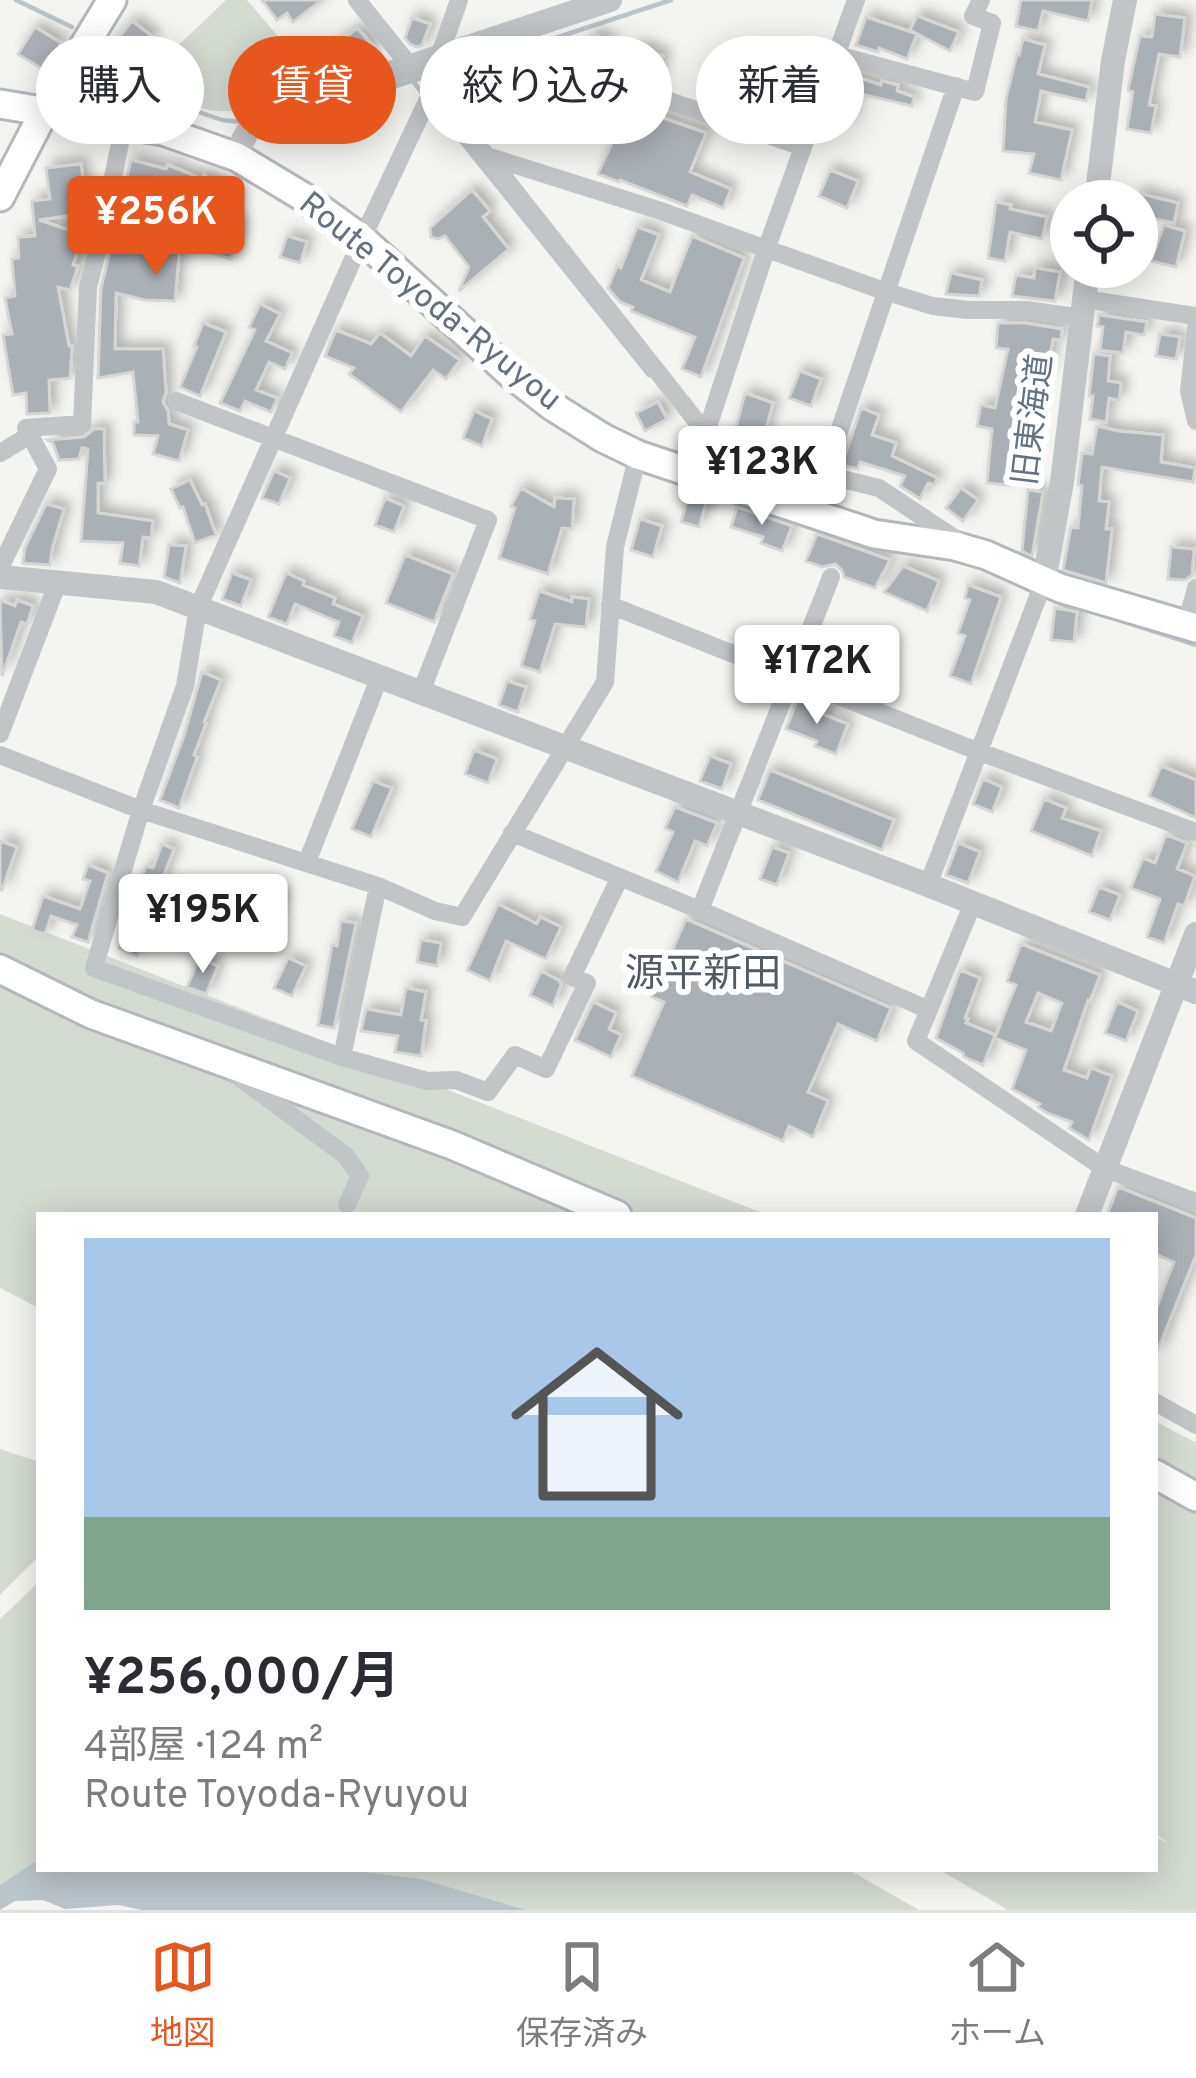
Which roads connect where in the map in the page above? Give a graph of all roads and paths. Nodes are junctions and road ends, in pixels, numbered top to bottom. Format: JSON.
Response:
{"nodes":[{"id":1,"x":112,"y":0,"type":"edge"},
{"id":2,"x":357,"y":0,"type":"edge"},
{"id":3,"x":459,"y":0,"type":"edge"},
{"id":4,"x":610,"y":0,"type":"edge"},
{"id":5,"x":856,"y":0,"type":"edge"},
{"id":6,"x":981,"y":0,"type":"edge"},
{"id":7,"x":1125,"y":0,"type":"edge"},
{"id":8,"x":507,"y":34,"type":"junction"},
{"id":9,"x":90,"y":36,"type":"edge"},
{"id":10,"x":447,"y":36,"type":"edge"},
{"id":11,"x":501,"y":36,"type":"edge"},
{"id":12,"x":844,"y":36,"type":"edge"},
{"id":13,"x":864,"y":62,"type":"edge"},
{"id":14,"x":420,"y":63,"type":"edge"},
{"id":15,"x":410,"y":66,"type":"junction"},
{"id":16,"x":956,"y":86,"type":"junction"},
{"id":17,"x":0,"y":104,"type":"edge"},
{"id":18,"x":36,"y":109,"type":"edge"},
{"id":19,"x":420,"y":116,"type":"edge"},
{"id":20,"x":36,"y":129,"type":"edge"},
{"id":21,"x":120,"y":144,"type":"edge"},
{"id":22,"x":200,"y":144,"type":"edge"},
{"id":23,"x":477,"y":144,"type":"edge"},
{"id":24,"x":804,"y":144,"type":"edge"},
{"id":25,"x":803,"y":148,"type":"junction"},
{"id":26,"x":488,"y":156,"type":"junction"},
{"id":27,"x":237,"y":157,"type":"junction"},
{"id":28,"x":1099,"y":180,"type":"edge"},
{"id":29,"x":0,"y":197,"type":"edge"},
{"id":30,"x":362,"y":239,"type":"junction"},
{"id":31,"x":766,"y":250,"type":"junction"},
{"id":32,"x":1086,"y":288,"type":"edge"},
{"id":33,"x":887,"y":292,"type":"junction"},
{"id":34,"x":1083,"y":309,"type":"junction"},
{"id":35,"x":1196,"y":316,"type":"edge"},
{"id":36,"x":1196,"y":328,"type":"edge"},
{"id":37,"x":176,"y":401,"type":"dead end"},
{"id":38,"x":1196,"y":422,"type":"edge"},
{"id":39,"x":30,"y":435,"type":"junction"},
{"id":40,"x":703,"y":439,"type":"junction"},
{"id":41,"x":273,"y":440,"type":"junction"},
{"id":42,"x":0,"y":453,"type":"edge"},
{"id":43,"x":638,"y":455,"type":"junction"},
{"id":44,"x":693,"y":473,"type":"junction"},
{"id":45,"x":825,"y":473,"type":"junction"},
{"id":46,"x":973,"y":551,"type":"junction"},
{"id":47,"x":0,"y":573,"type":"edge"},
{"id":48,"x":831,"y":577,"type":"dead end"},
{"id":49,"x":1044,"y":580,"type":"junction"},
{"id":50,"x":58,"y":582,"type":"junction"},
{"id":51,"x":1196,"y":588,"type":"edge"},
{"id":52,"x":610,"y":605,"type":"junction"},
{"id":53,"x":198,"y":608,"type":"junction"},
{"id":54,"x":1191,"y":627,"type":"edge"},
{"id":55,"x":380,"y":676,"type":"junction"},
{"id":56,"x":792,"y":676,"type":"junction"},
{"id":57,"x":421,"y":692,"type":"junction"},
{"id":58,"x":0,"y":734,"type":"edge"},
{"id":59,"x":564,"y":747,"type":"junction"},
{"id":60,"x":977,"y":751,"type":"junction"},
{"id":61,"x":0,"y":755,"type":"edge"},
{"id":62,"x":141,"y":809,"type":"junction"},
{"id":63,"x":738,"y":813,"type":"junction"},
{"id":64,"x":1196,"y":832,"type":"edge"},
{"id":65,"x":512,"y":833,"type":"junction"},
{"id":66,"x":307,"y":862,"type":"junction"},
{"id":67,"x":620,"y":877,"type":"junction"},
{"id":68,"x":928,"y":885,"type":"junction"},
{"id":69,"x":378,"y":886,"type":"junction"},
{"id":70,"x":973,"y":903,"type":"junction"},
{"id":71,"x":700,"y":910,"type":"junction"},
{"id":72,"x":1196,"y":934,"type":"edge"},
{"id":73,"x":0,"y":968,"type":"edge"},
{"id":74,"x":1186,"y":988,"type":"edge"},
{"id":75,"x":928,"y":1010,"type":"junction"},
{"id":76,"x":209,"y":1057,"type":"junction"},
{"id":77,"x":342,"y":1057,"type":"junction"},
{"id":78,"x":1104,"y":1168,"type":"junction"},
{"id":79,"x":1196,"y":1202,"type":"edge"},
{"id":80,"x":347,"y":1204,"type":"dead end"},
{"id":81,"x":610,"y":1212,"type":"edge"},
{"id":82,"x":1088,"y":1212,"type":"edge"},
{"id":83,"x":1158,"y":1404,"type":"edge"},
{"id":84,"x":1196,"y":1425,"type":"edge"},
{"id":85,"x":1158,"y":1476,"type":"edge"},
{"id":86,"x":1196,"y":1497,"type":"edge"}],
"edges":[{"from":1,"to":9,"type":"main road"},
{"from":2,"to":15,"type":"street"},
{"from":3,"to":10,"type":"street"},
{"from":4,"to":8,"type":"street"},
{"from":5,"to":12,"type":"street"},
{"from":6,"to":16,"type":"street"},
{"from":7,"to":28,"type":"street"},
{"from":8,"to":11,"type":"street"},
{"from":8,"to":25,"type":"street"},
{"from":13,"to":16,"type":"street"},
{"from":14,"to":15,"type":"street"},
{"from":15,"to":27,"type":"street"},
{"from":16,"to":33,"type":"street"},
{"from":17,"to":18,"type":"main road","name":"Route Toyoda-Ryuyou"},
{"from":19,"to":30,"type":"street"},
{"from":20,"to":29,"type":"main road"},
{"from":21,"to":39,"type":"street"},
{"from":22,"to":27,"type":"main road","name":"Route Toyoda-Ryuyou"},
{"from":23,"to":26,"type":"street"},
{"from":24,"to":25,"type":"street"},
{"from":25,"to":31,"type":"street"},
{"from":26,"to":31,"type":"street"},
{"from":26,"to":40,"type":"street"},
{"from":27,"to":30,"type":"main road","name":"Route Toyoda-Ryuyou"},
{"from":30,"to":41,"type":"street"},
{"from":30,"to":43,"type":"main road","name":"Route Toyoda-Ryuyou"},
{"from":31,"to":33,"type":"street"},
{"from":31,"to":40,"type":"street"},
{"from":32,"to":34,"type":"street","name":"旧東海道"},
{"from":33,"to":34,"type":"street"},
{"from":33,"to":45,"type":"street"},
{"from":34,"to":35,"type":"street"},
{"from":34,"to":49,"type":"street","name":"旧東海道"},
{"from":36,"to":38,"type":"street"},
{"from":37,"to":41,"type":"street"},
{"from":39,"to":42,"type":"street"},
{"from":39,"to":47,"type":"street"},
{"from":40,"to":44,"type":"street"},
{"from":40,"to":45,"type":"street"},
{"from":41,"to":53,"type":"street"},
{"from":41,"to":57,"type":"street"},
{"from":43,"to":44,"type":"main road","name":"Route Toyoda-Ryuyou"},
{"from":43,"to":52,"type":"street"},
{"from":44,"to":46,"type":"main road","name":"Route Toyoda-Ryuyou"},
{"from":45,"to":46,"type":"street"},
{"from":46,"to":49,"type":"main road","name":"Route Toyoda-Ryuyou"},
{"from":47,"to":50,"type":"street"},
{"from":48,"to":56,"type":"street"},
{"from":49,"to":54,"type":"main road","name":"Route Toyoda-Ryuyou"},
{"from":49,"to":60,"type":"street"},
{"from":50,"to":53,"type":"street"},
{"from":50,"to":58,"type":"street"},
{"from":51,"to":54,"type":"street"},
{"from":52,"to":56,"type":"street"},
{"from":52,"to":59,"type":"street"},
{"from":53,"to":55,"type":"street"},
{"from":53,"to":62,"type":"street"},
{"from":55,"to":57,"type":"street"},
{"from":55,"to":66,"type":"street"},
{"from":56,"to":60,"type":"street"},
{"from":56,"to":63,"type":"street"},
{"from":57,"to":59,"type":"street"},
{"from":59,"to":63,"type":"street"},
{"from":59,"to":65,"type":"street"},
{"from":60,"to":64,"type":"street"},
{"from":60,"to":68,"type":"street"},
{"from":61,"to":62,"type":"street"},
{"from":62,"to":66,"type":"street"},
{"from":62,"to":77,"type":"street"},
{"from":63,"to":68,"type":"street"},
{"from":63,"to":71,"type":"street"},
{"from":65,"to":67,"type":"street"},
{"from":65,"to":69,"type":"street"},
{"from":66,"to":69,"type":"street"},
{"from":67,"to":71,"type":"street"},
{"from":67,"to":77,"type":"street"},
{"from":68,"to":70,"type":"street"},
{"from":69,"to":77,"type":"street"},
{"from":70,"to":74,"type":"street"},
{"from":70,"to":75,"type":"street"},
{"from":71,"to":75,"type":"street"},
{"from":72,"to":74,"type":"street"},
{"from":73,"to":76,"type":"main road"},
{"from":74,"to":78,"type":"street"},
{"from":75,"to":78,"type":"street"},
{"from":76,"to":80,"type":"street"},
{"from":76,"to":81,"type":"main road"},
{"from":78,"to":79,"type":"street"},
{"from":78,"to":82,"type":"street"},
{"from":83,"to":84,"type":"street"},
{"from":85,"to":86,"type":"main road"}]}
